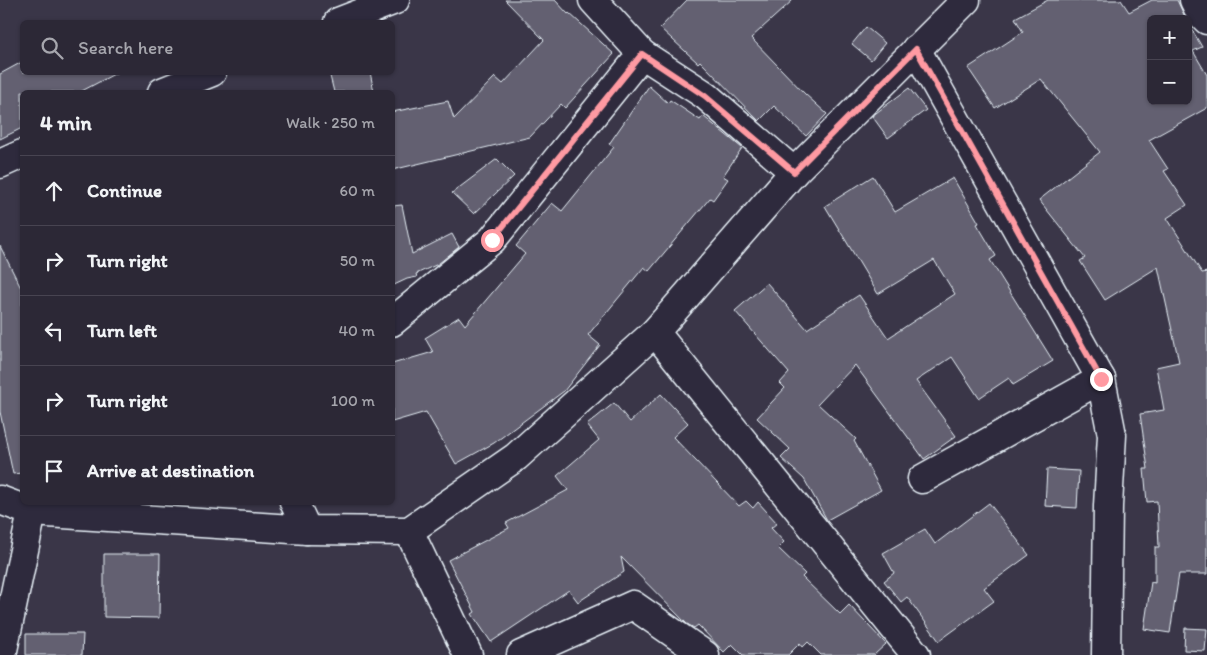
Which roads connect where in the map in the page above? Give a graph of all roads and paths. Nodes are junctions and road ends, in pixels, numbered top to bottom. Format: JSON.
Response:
{"nodes":[{"id":1,"x":395,"y":0,"type":"edge"},
{"id":2,"x":592,"y":0,"type":"edge"},
{"id":3,"x":966,"y":0,"type":"edge"},
{"id":4,"x":1194,"y":0,"type":"edge"},
{"id":5,"x":343,"y":20,"type":"edge"},
{"id":6,"x":1207,"y":20,"type":"edge"},
{"id":7,"x":916,"y":49,"type":"junction"},
{"id":8,"x":642,"y":54,"type":"junction"},
{"id":9,"x":204,"y":75,"type":"edge"},
{"id":10,"x":167,"y":90,"type":"edge"},
{"id":11,"x":20,"y":155,"type":"edge"},
{"id":12,"x":0,"y":164,"type":"edge"},
{"id":13,"x":794,"y":172,"type":"junction"},
{"id":14,"x":395,"y":320,"type":"edge"},
{"id":15,"x":655,"y":332,"type":"junction"},
{"id":16,"x":1101,"y":379,"type":"junction"},
{"id":17,"x":922,"y":479,"type":"dead end"},
{"id":18,"x":0,"y":500,"type":"edge"},
{"id":19,"x":295,"y":505,"type":"edge"},
{"id":20,"x":32,"y":512,"type":"junction"},
{"id":21,"x":307,"y":530,"type":"junction"},
{"id":22,"x":409,"y":531,"type":"junction"},
{"id":23,"x":916,"y":654,"type":"edge"},
{"id":24,"x":2,"y":655,"type":"edge"},
{"id":25,"x":468,"y":655,"type":"edge"},
{"id":26,"x":521,"y":655,"type":"edge"},
{"id":27,"x":705,"y":655,"type":"edge"},
{"id":28,"x":1106,"y":655,"type":"edge"}],
"edges":[{"from":1,"to":5,"type":"street"},
{"from":2,"to":8,"type":"street"},
{"from":3,"to":7,"type":"street"},
{"from":4,"to":6,"type":"street"},
{"from":7,"to":13,"type":"street"},
{"from":7,"to":16,"type":"street"},
{"from":8,"to":13,"type":"street"},
{"from":8,"to":14,"type":"street"},
{"from":9,"to":10,"type":"street"},
{"from":11,"to":12,"type":"street"},
{"from":13,"to":15,"type":"street"},
{"from":15,"to":22,"type":"street"},
{"from":15,"to":23,"type":"street"},
{"from":16,"to":17,"type":"street"},
{"from":16,"to":28,"type":"street"},
{"from":18,"to":20,"type":"street"},
{"from":19,"to":21,"type":"street"},
{"from":20,"to":21,"type":"street"},
{"from":20,"to":24,"type":"street"},
{"from":21,"to":22,"type":"street"},
{"from":22,"to":25,"type":"street"},
{"from":26,"to":27,"type":"street"}]}
